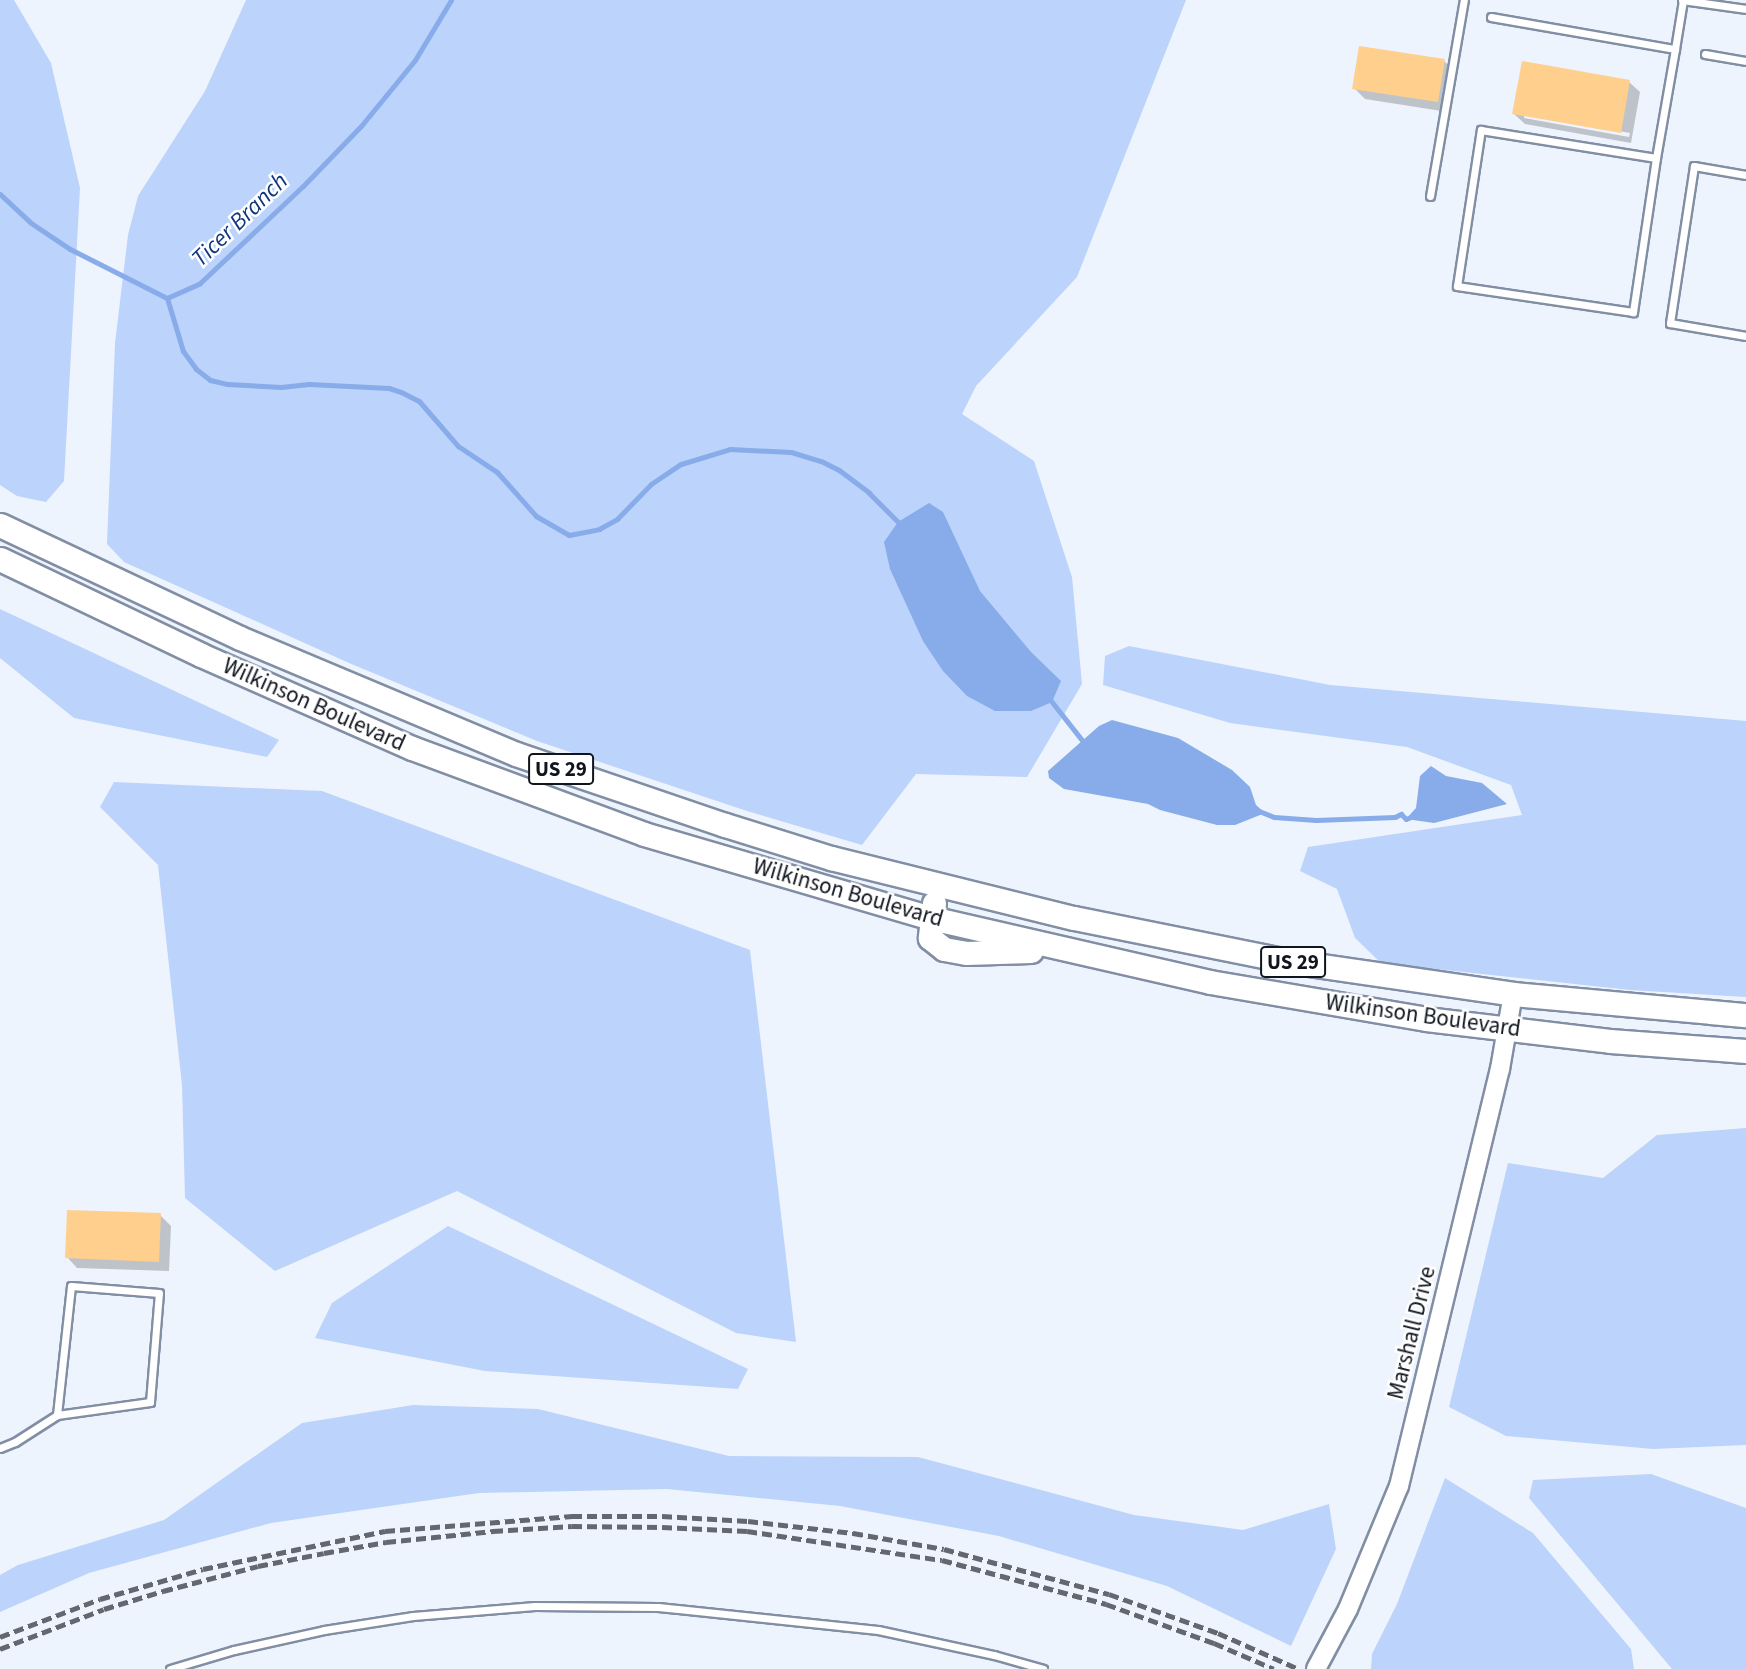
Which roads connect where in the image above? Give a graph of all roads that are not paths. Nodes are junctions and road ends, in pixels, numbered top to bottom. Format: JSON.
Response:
{"nodes":[{"id":1,"x":1464,"y":0,"type":"edge"},
{"id":2,"x":1683,"y":0,"type":"edge"},
{"id":3,"x":1746,"y":9,"type":"edge"},
{"id":4,"x":1491,"y":17,"type":"dead end"},
{"id":5,"x":1675,"y":49,"type":"junction"},
{"id":6,"x":1704,"y":54,"type":"dead end"},
{"id":7,"x":1746,"y":61,"type":"edge"},
{"id":8,"x":1656,"y":158,"type":"junction"},
{"id":9,"x":1746,"y":175,"type":"edge"},
{"id":10,"x":1430,"y":196,"type":"dead end"},
{"id":11,"x":1746,"y":336,"type":"edge"},
{"id":12,"x":0,"y":525,"type":"edge"},
{"id":13,"x":71,"y":557,"type":"junction"},
{"id":14,"x":0,"y":559,"type":"edge"},
{"id":15,"x":56,"y":586,"type":"junction"},
{"id":16,"x":938,"y":886,"type":"junction"},
{"id":17,"x":931,"y":918,"type":"junction"},
{"id":18,"x":1513,"y":994,"type":"junction"},
{"id":19,"x":1746,"y":1015,"type":"edge"},
{"id":20,"x":1509,"y":1029,"type":"junction"},
{"id":21,"x":1746,"y":1051,"type":"edge"},
{"id":22,"x":57,"y":1415,"type":"junction"},
{"id":23,"x":0,"y":1448,"type":"edge"},
{"id":24,"x":170,"y":1669,"type":"edge"},
{"id":25,"x":1043,"y":1669,"type":"edge"},
{"id":26,"x":1315,"y":1669,"type":"edge"}],
"edges":[{"from":1,"to":10,"type":"lane"},
{"from":2,"to":3,"type":"lane"},
{"from":2,"to":5,"type":"lane"},
{"from":4,"to":5,"type":"lane"},
{"from":5,"to":8,"type":"lane"},
{"from":6,"to":7,"type":"lane"},
{"from":8,"to":8,"type":"lane"},
{"from":9,"to":11,"type":"lane"},
{"from":12,"to":13,"type":"main road","name":"Wilkinson Boulevard","number":"US 29"},
{"from":13,"to":15,"type":"main road"},
{"from":13,"to":16,"type":"main road","name":"Wilkinson Boulevard","number":"US 29"},
{"from":14,"to":15,"type":"main road","name":"Wilkinson Boulevard","number":"US 29"},
{"from":15,"to":17,"type":"main road","name":"Wilkinson Boulevard","number":"US 29"},
{"from":16,"to":17,"type":"main road"},
{"from":16,"to":18,"type":"main road","name":"Wilkinson Boulevard","number":"US 29"},
{"from":17,"to":20,"type":"main road","name":"Wilkinson Boulevard","number":"US 29"},
{"from":18,"to":19,"type":"main road","name":"Wilkinson Boulevard","number":"US 29"},
{"from":18,"to":20,"type":"street","name":"Marshall Drive"},
{"from":20,"to":21,"type":"main road","name":"Wilkinson Boulevard","number":"US 29"},
{"from":20,"to":26,"type":"street","name":"Marshall Drive"},
{"from":22,"to":22,"type":"lane"},
{"from":22,"to":23,"type":"lane"},
{"from":24,"to":25,"type":"lane"}]}
